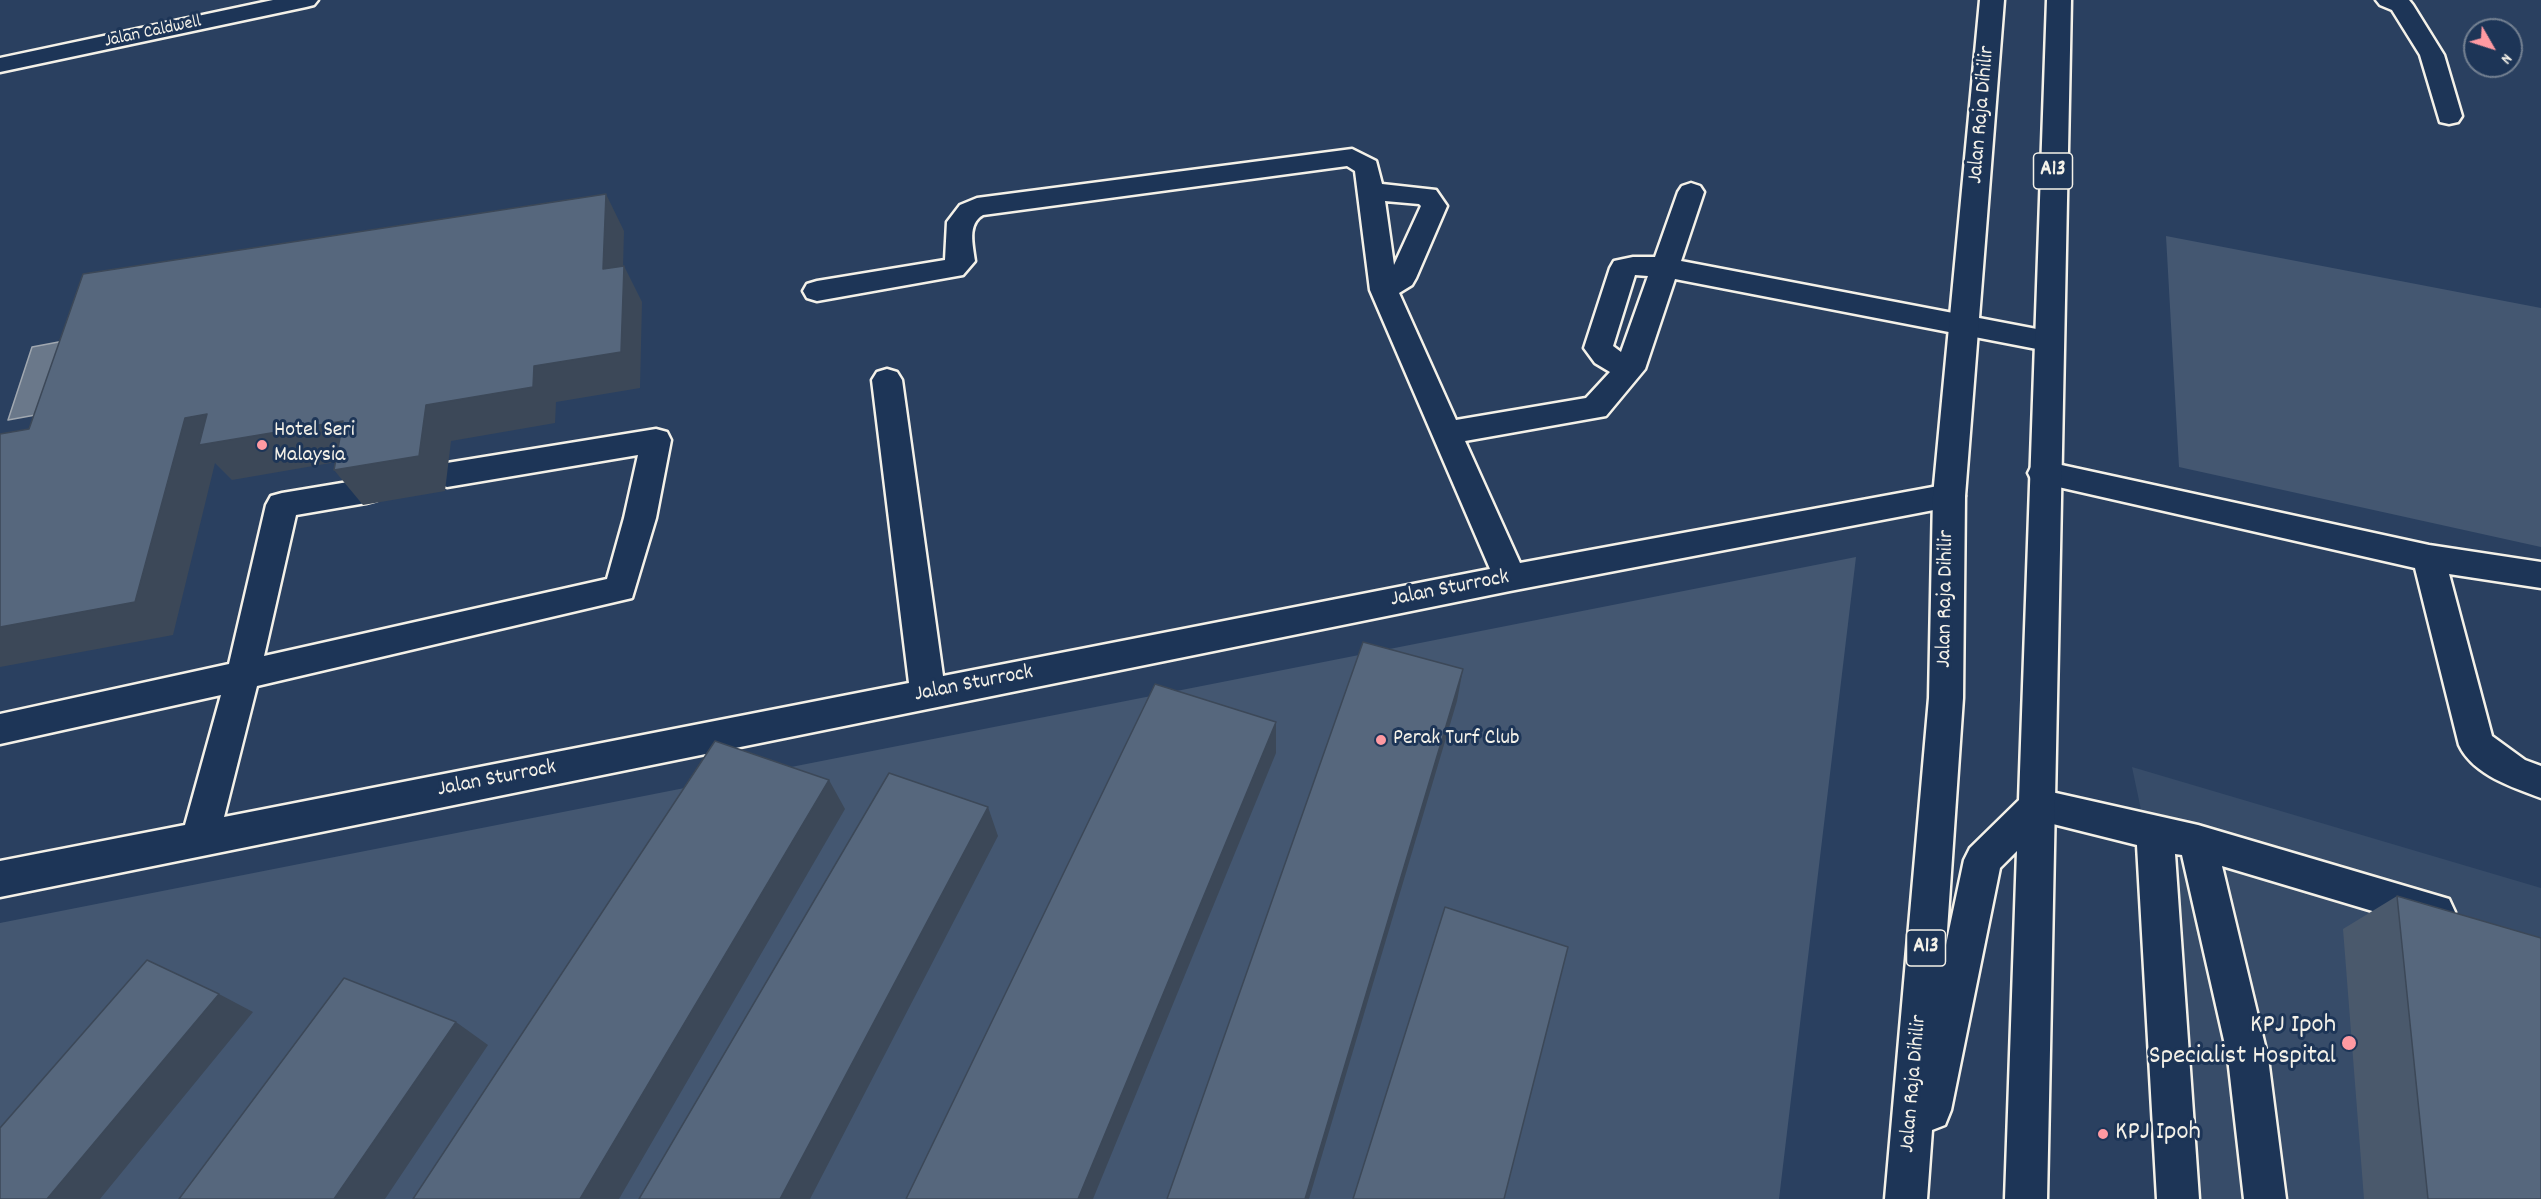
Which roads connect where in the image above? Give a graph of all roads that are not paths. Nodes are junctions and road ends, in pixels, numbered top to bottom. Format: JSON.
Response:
{"nodes":[{"id":1,"x":306,"y":0,"type":"edge"},
{"id":2,"x":1992,"y":0,"type":"edge"},
{"id":3,"x":2059,"y":0,"type":"edge"},
{"id":4,"x":2388,"y":0,"type":"edge"},
{"id":5,"x":0,"y":65,"type":"edge"},
{"id":6,"x":2449,"y":116,"type":"dead end"},
{"id":7,"x":1370,"y":191,"type":"junction"},
{"id":8,"x":1691,"y":192,"type":"dead end"},
{"id":9,"x":1665,"y":267,"type":"junction"},
{"id":10,"x":1384,"y":290,"type":"junction"},
{"id":11,"x":817,"y":291,"type":"dead end"},
{"id":12,"x":1966,"y":326,"type":"junction"},
{"id":13,"x":2048,"y":342,"type":"junction"},
{"id":14,"x":1630,"y":369,"type":"junction"},
{"id":15,"x":887,"y":380,"type":"dead end"},
{"id":16,"x":1446,"y":433,"type":"junction"},
{"id":17,"x":2043,"y":473,"type":"junction"},
{"id":18,"x":447,"y":476,"type":"dead end"},
{"id":19,"x":366,"y":490,"type":"edge"},
{"id":20,"x":1949,"y":496,"type":"junction"},
{"id":21,"x":2429,"y":558,"type":"junction"},
{"id":22,"x":2541,"y":575,"type":"edge"},
{"id":23,"x":1510,"y":578,"type":"junction"},
{"id":24,"x":243,"y":675,"type":"junction"},
{"id":25,"x":928,"y":694,"type":"junction"},
{"id":26,"x":0,"y":729,"type":"edge"},
{"id":27,"x":2541,"y":782,"type":"edge"},
{"id":28,"x":2038,"y":804,"type":"junction"},
{"id":29,"x":2155,"y":831,"type":"junction"},
{"id":30,"x":200,"y":839,"type":"junction"},
{"id":31,"x":2198,"y":842,"type":"junction"},
{"id":32,"x":0,"y":879,"type":"edge"},
{"id":33,"x":2472,"y":922,"type":"edge"},
{"id":34,"x":1905,"y":1199,"type":"edge"},
{"id":35,"x":1911,"y":1199,"type":"edge"},
{"id":36,"x":2026,"y":1199,"type":"edge"},
{"id":37,"x":2178,"y":1199,"type":"edge"},
{"id":38,"x":2265,"y":1199,"type":"edge"}],
"edges":[{"from":1,"to":5,"type":"main road","name":"Jalan Caldwell"},
{"from":2,"to":12,"type":"main road","name":"Jalan Raja Dihilir","number":"A13"},
{"from":3,"to":13,"type":"main road","number":"A13"},
{"from":4,"to":6,"type":"main road"},
{"from":7,"to":10,"type":"main road"},
{"from":7,"to":10,"type":"main road"},
{"from":7,"to":11,"type":"main road"},
{"from":8,"to":9,"type":"main road"},
{"from":9,"to":12,"type":"main road"},
{"from":9,"to":14,"type":"main road"},
{"from":9,"to":14,"type":"main road"},
{"from":10,"to":16,"type":"main road"},
{"from":12,"to":13,"type":"main road"},
{"from":12,"to":20,"type":"main road","name":"Jalan Raja Dihilir","number":"A13"},
{"from":13,"to":17,"type":"main road","number":"A13"},
{"from":14,"to":16,"type":"main road"},
{"from":15,"to":25,"type":"main road"},
{"from":16,"to":23,"type":"main road"},
{"from":17,"to":21,"type":"main road"},
{"from":17,"to":28,"type":"main road","number":"A13"},
{"from":18,"to":24,"type":"main road"},
{"from":19,"to":24,"type":"main road"},
{"from":20,"to":23,"type":"main road","name":"Jalan Sturrock"},
{"from":20,"to":34,"type":"main road","name":"Jalan Raja Dihilir","number":"A13"},
{"from":21,"to":22,"type":"main road"},
{"from":21,"to":27,"type":"main road"},
{"from":23,"to":25,"type":"main road","name":"Jalan Sturrock"},
{"from":24,"to":26,"type":"main road"},
{"from":24,"to":30,"type":"main road"},
{"from":25,"to":30,"type":"main road","name":"Jalan Sturrock"},
{"from":28,"to":29,"type":"main road"},
{"from":28,"to":35,"type":"main road"},
{"from":28,"to":36,"type":"main road","number":"A13"},
{"from":29,"to":31,"type":"main road"},
{"from":29,"to":37,"type":"main road"},
{"from":30,"to":32,"type":"main road","name":"Jalan Sturrock"},
{"from":31,"to":33,"type":"main road"},
{"from":31,"to":38,"type":"main road"}]}
